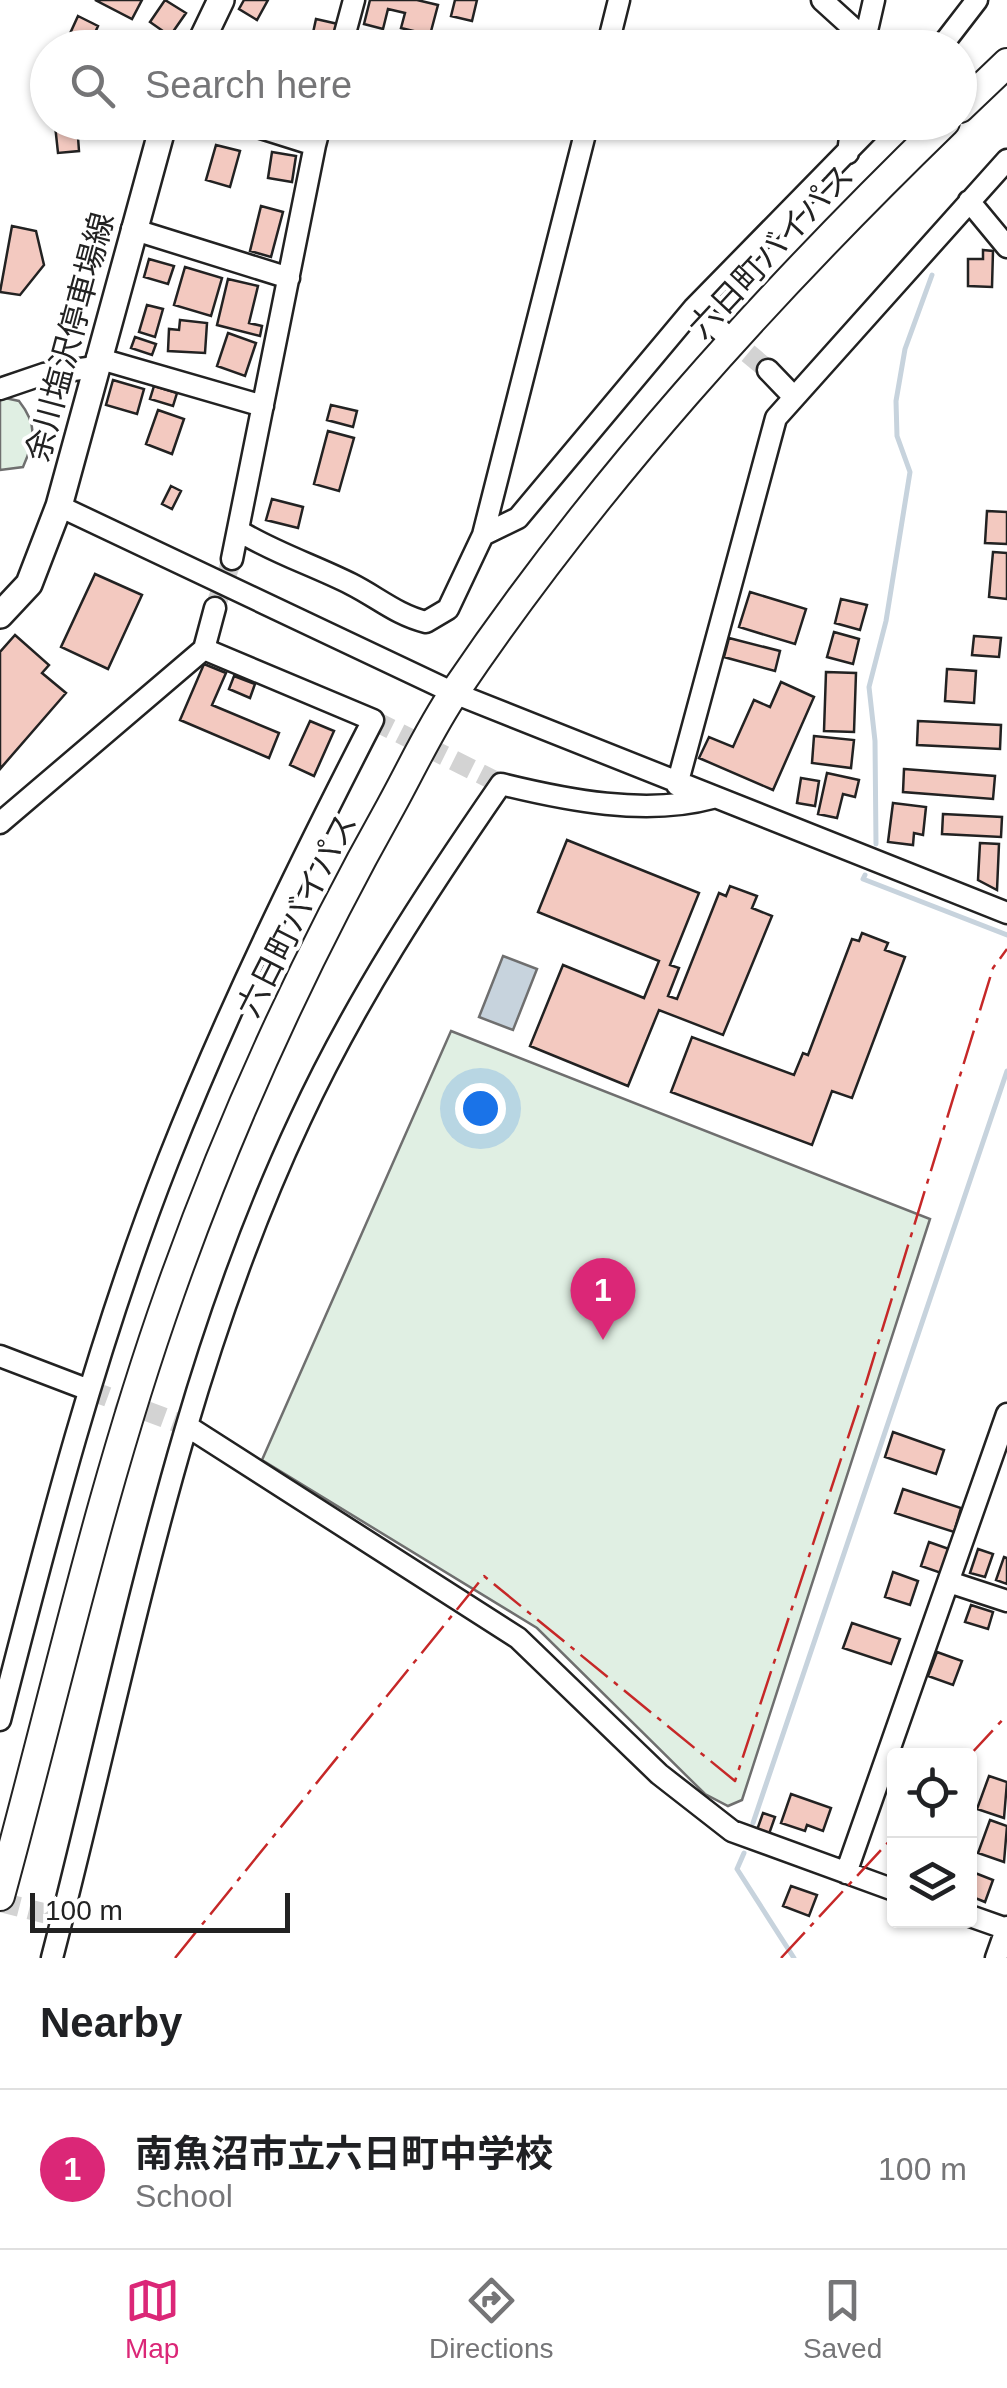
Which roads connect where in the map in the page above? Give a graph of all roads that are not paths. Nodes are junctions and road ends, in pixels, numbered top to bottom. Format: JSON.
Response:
{"nodes":[{"id":1,"x":221,"y":0,"type":"edge"},
{"id":2,"x":354,"y":0,"type":"edge"},
{"id":3,"x":618,"y":0,"type":"edge"},
{"id":4,"x":822,"y":0,"type":"edge"},
{"id":5,"x":874,"y":0,"type":"edge"},
{"id":6,"x":976,"y":0,"type":"edge"},
{"id":7,"x":207,"y":30,"type":"edge"},
{"id":8,"x":346,"y":30,"type":"edge"},
{"id":9,"x":610,"y":30,"type":"edge"},
{"id":10,"x":851,"y":30,"type":"edge"},
{"id":11,"x":867,"y":30,"type":"edge"},
{"id":12,"x":954,"y":30,"type":"edge"},
{"id":13,"x":1007,"y":64,"type":"edge"},
{"id":14,"x":977,"y":92,"type":"edge"},
{"id":15,"x":159,"y":140,"type":"edge"},
{"id":16,"x":297,"y":140,"type":"edge"},
{"id":17,"x":316,"y":140,"type":"edge"},
{"id":18,"x":583,"y":140,"type":"edge"},
{"id":19,"x":850,"y":140,"type":"edge"},
{"id":20,"x":860,"y":140,"type":"edge"},
{"id":21,"x":927,"y":140,"type":"edge"},
{"id":22,"x":315,"y":146,"type":"junction"},
{"id":23,"x":848,"y":153,"type":"junction"},
{"id":24,"x":1007,"y":160,"type":"edge"},
{"id":25,"x":969,"y":201,"type":"junction"},
{"id":26,"x":132,"y":229,"type":"junction"},
{"id":27,"x":1007,"y":248,"type":"edge"},
{"id":28,"x":289,"y":278,"type":"junction"},
{"id":29,"x":694,"y":308,"type":"junction"},
{"id":30,"x":725,"y":334,"type":"tunnel mouth"},
{"id":31,"x":96,"y":362,"type":"junction"},
{"id":32,"x":768,"y":370,"type":"tunnel mouth"},
{"id":33,"x":0,"y":389,"type":"edge"},
{"id":34,"x":793,"y":396,"type":"junction"},
{"id":35,"x":263,"y":406,"type":"junction"},
{"id":36,"x":59,"y":506,"type":"junction"},
{"id":37,"x":238,"y":530,"type":"junction"},
{"id":38,"x":483,"y":535,"type":"junction"},
{"id":39,"x":232,"y":559,"type":"tunnel mouth"},
{"id":40,"x":215,"y":608,"type":"tunnel mouth"},
{"id":41,"x":0,"y":615,"type":"edge"},
{"id":42,"x":204,"y":648,"type":"junction"},
{"id":43,"x":454,"y":692,"type":"junction"},
{"id":44,"x":677,"y":785,"type":"junction"},
{"id":45,"x":712,"y":798,"type":"junction"},
{"id":46,"x":0,"y":823,"type":"edge"},
{"id":47,"x":1007,"y":914,"type":"edge"},
{"id":48,"x":0,"y":1356,"type":"edge"},
{"id":49,"x":89,"y":1390,"type":"junction"},
{"id":50,"x":1007,"y":1414,"type":"edge"},
{"id":51,"x":188,"y":1426,"type":"junction"},
{"id":52,"x":949,"y":1582,"type":"junction"},
{"id":53,"x":1007,"y":1601,"type":"edge"},
{"id":54,"x":0,"y":1720,"type":"edge"},
{"id":55,"x":846,"y":1873,"type":"junction"},
{"id":56,"x":887,"y":1888,"type":"edge"},
{"id":57,"x":0,"y":1896,"type":"edge"},
{"id":58,"x":977,"y":1918,"type":"edge"},
{"id":59,"x":1007,"y":1928,"type":"edge"},
{"id":60,"x":52,"y":1958,"type":"edge"},
{"id":61,"x":996,"y":1958,"type":"edge"}],
"edges":[{"from":1,"to":7,"type":"main road"},
{"from":2,"to":8,"type":"street"},
{"from":3,"to":9,"type":"street"},
{"from":4,"to":10,"type":"street"},
{"from":5,"to":11,"type":"street"},
{"from":6,"to":12,"type":"street"},
{"from":13,"to":14,"type":"highway"},
{"from":15,"to":26,"type":"main road","name":"余川塩沢停車場線"},
{"from":16,"to":22,"type":"street"},
{"from":17,"to":22,"type":"street"},
{"from":18,"to":38,"type":"street"},
{"from":19,"to":23,"type":"street"},
{"from":20,"to":23,"type":"street"},
{"from":21,"to":43,"type":"highway","name":"六日町バイパス"},
{"from":22,"to":28,"type":"street"},
{"from":23,"to":29,"type":"street"},
{"from":24,"to":25,"type":"street"},
{"from":25,"to":27,"type":"street"},
{"from":25,"to":34,"type":"street"},
{"from":26,"to":28,"type":"street"},
{"from":26,"to":31,"type":"main road","name":"余川塩沢停車場線"},
{"from":28,"to":35,"type":"street"},
{"from":29,"to":30,"type":"street"},
{"from":29,"to":38,"type":"street"},
{"from":31,"to":33,"type":"street"},
{"from":31,"to":35,"type":"street"},
{"from":31,"to":36,"type":"main road","name":"余川塩沢停車場線"},
{"from":32,"to":34,"type":"street"},
{"from":34,"to":44,"type":"street"},
{"from":35,"to":37,"type":"street"},
{"from":36,"to":41,"type":"main road","name":"余川塩沢停車場線"},
{"from":36,"to":43,"type":"street"},
{"from":37,"to":38,"type":"street"},
{"from":37,"to":39,"type":"street"},
{"from":40,"to":42,"type":"street"},
{"from":42,"to":46,"type":"street"},
{"from":42,"to":49,"type":"street"},
{"from":43,"to":44,"type":"street"},
{"from":43,"to":57,"type":"highway","name":"六日町バイパス"},
{"from":44,"to":45,"type":"street"},
{"from":45,"to":47,"type":"street"},
{"from":45,"to":51,"type":"street"},
{"from":48,"to":49,"type":"street"},
{"from":49,"to":54,"type":"street"},
{"from":50,"to":52,"type":"street"},
{"from":51,"to":55,"type":"street"},
{"from":51,"to":60,"type":"street"},
{"from":52,"to":53,"type":"street"},
{"from":52,"to":55,"type":"street"},
{"from":55,"to":56,"type":"street"},
{"from":58,"to":59,"type":"street"},
{"from":59,"to":61,"type":"street"}]}
